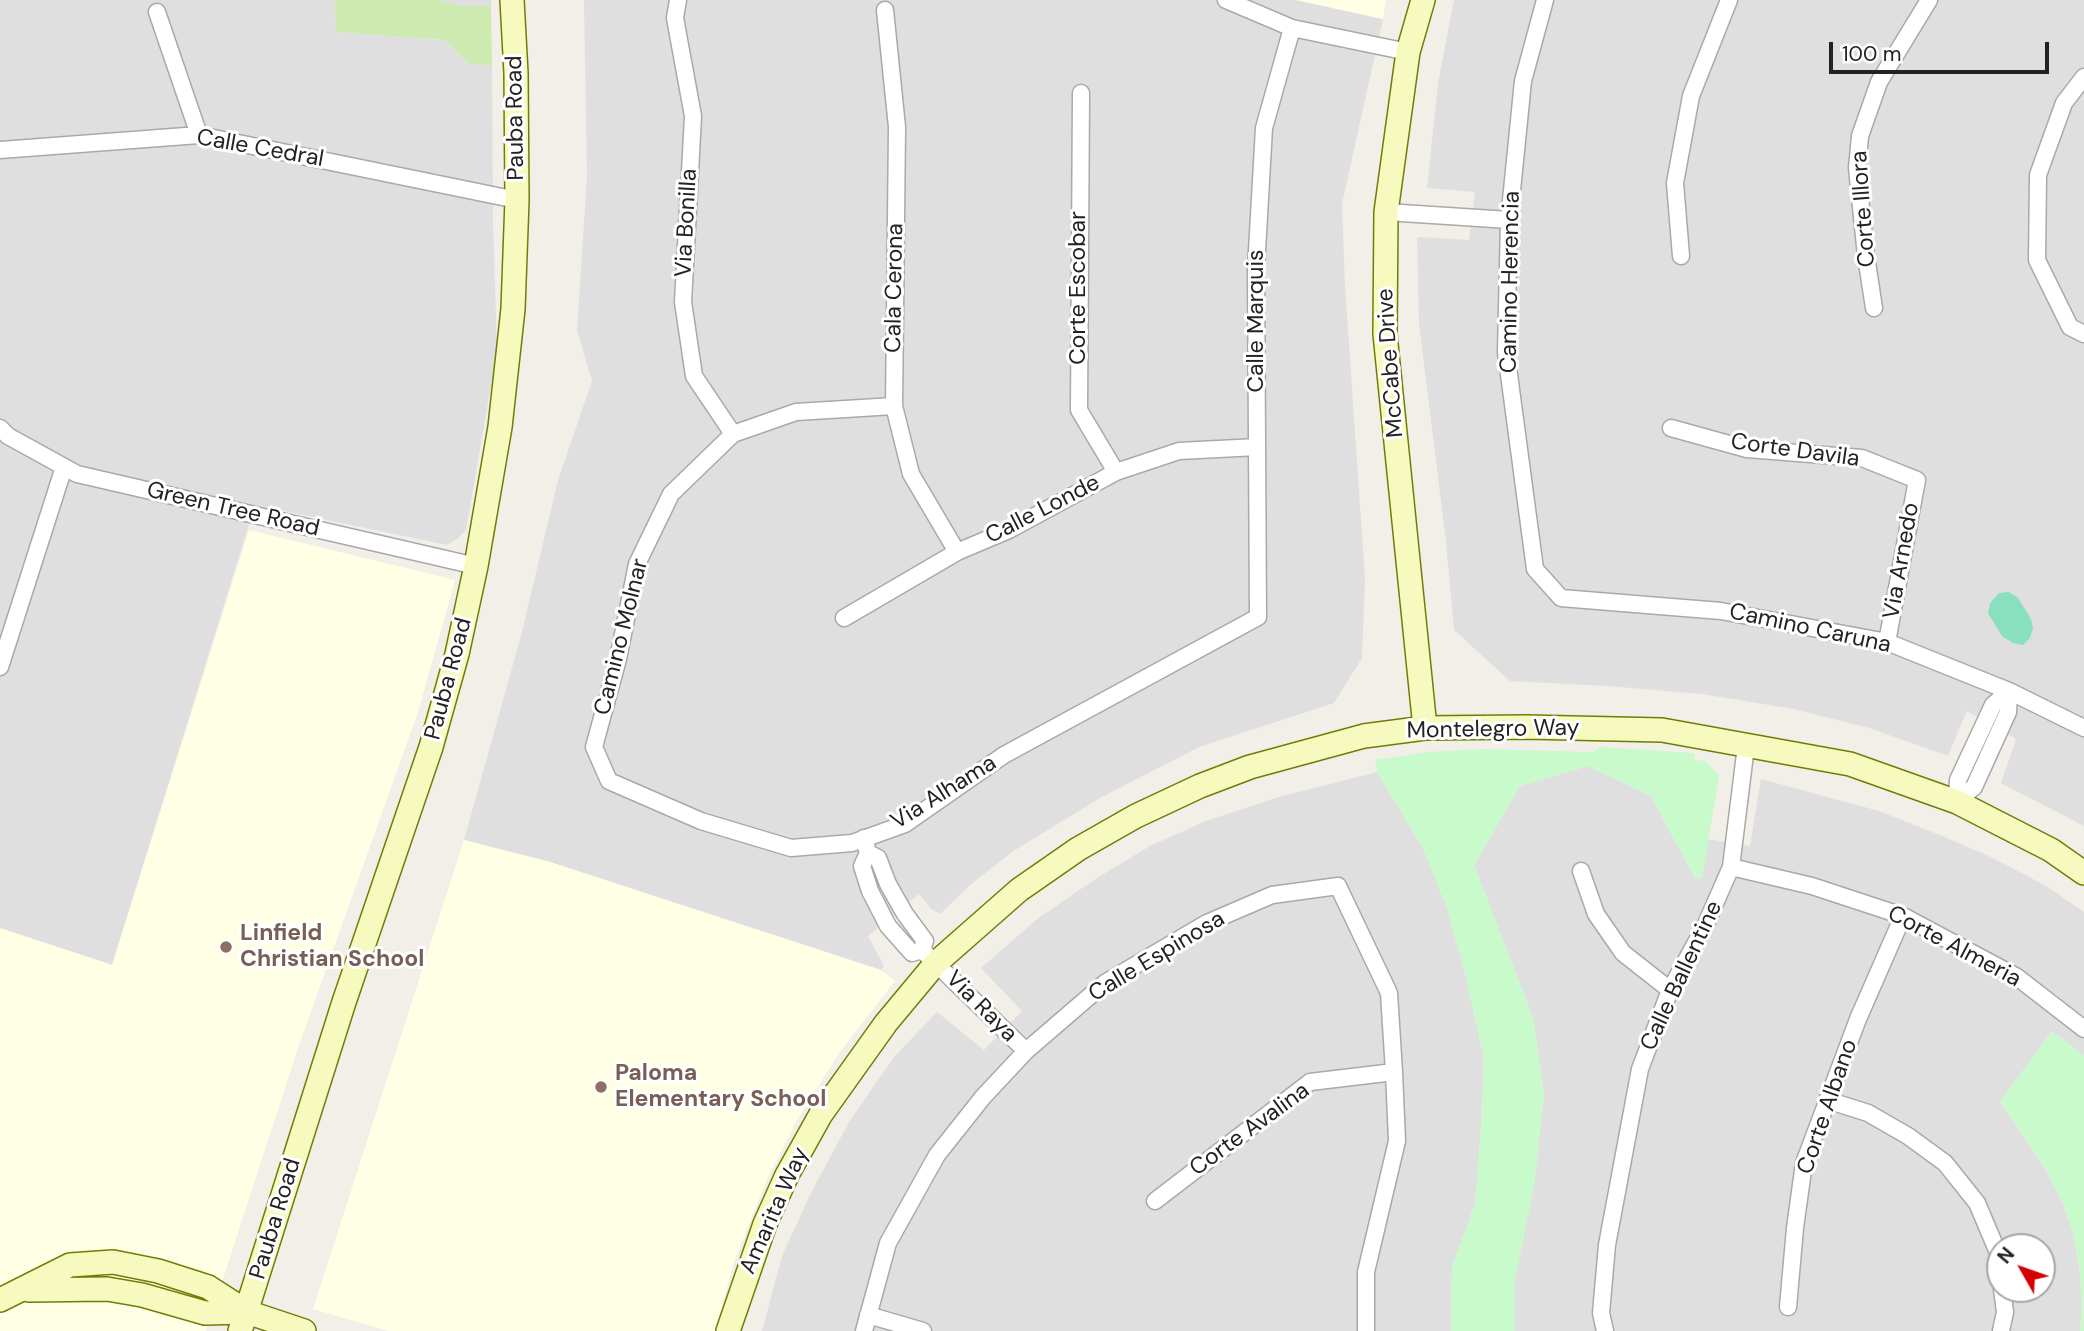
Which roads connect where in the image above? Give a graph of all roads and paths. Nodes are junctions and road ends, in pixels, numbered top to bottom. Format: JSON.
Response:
{"nodes":[{"id":1,"x":512,"y":0,"type":"edge"},
{"id":2,"x":678,"y":0,"type":"edge"},
{"id":3,"x":1226,"y":0,"type":"edge"},
{"id":4,"x":1423,"y":0,"type":"edge"},
{"id":5,"x":1545,"y":0,"type":"edge"},
{"id":6,"x":1729,"y":0,"type":"edge"},
{"id":7,"x":1929,"y":0,"type":"edge"},
{"id":8,"x":885,"y":10,"type":"dead end"},
{"id":9,"x":157,"y":12,"type":"dead end"},
{"id":10,"x":1292,"y":28,"type":"junction"},
{"id":11,"x":1408,"y":52,"type":"junction"},
{"id":12,"x":2084,"y":77,"type":"edge"},
{"id":13,"x":1081,"y":93,"type":"dead end"},
{"id":14,"x":199,"y":135,"type":"junction"},
{"id":15,"x":0,"y":150,"type":"edge"},
{"id":16,"x":517,"y":200,"type":"junction"},
{"id":17,"x":1386,"y":212,"type":"junction"},
{"id":18,"x":1508,"y":220,"type":"junction"},
{"id":19,"x":1681,"y":256,"type":"dead end"},
{"id":20,"x":1874,"y":308,"type":"dead end"},
{"id":21,"x":2084,"y":334,"type":"edge"},
{"id":22,"x":894,"y":406,"type":"junction"},
{"id":23,"x":0,"y":428,"type":"edge"},
{"id":24,"x":1671,"y":428,"type":"dead end"},
{"id":25,"x":733,"y":434,"type":"junction"},
{"id":26,"x":1257,"y":447,"type":"junction"},
{"id":27,"x":64,"y":467,"type":"junction"},
{"id":28,"x":1116,"y":472,"type":"junction"},
{"id":29,"x":1917,"y":480,"type":"joint"},
{"id":30,"x":957,"y":552,"type":"junction"},
{"id":31,"x":476,"y":566,"type":"junction"},
{"id":32,"x":1561,"y":598,"type":"joint"},
{"id":33,"x":1258,"y":617,"type":"joint"},
{"id":34,"x":844,"y":618,"type":"dead end"},
{"id":35,"x":1887,"y":642,"type":"junction"},
{"id":36,"x":0,"y":667,"type":"edge"},
{"id":37,"x":2009,"y":691,"type":"junction"},
{"id":38,"x":1425,"y":728,"type":"junction"},
{"id":39,"x":2084,"y":729,"type":"edge"},
{"id":40,"x":1746,"y":746,"type":"junction"},
{"id":41,"x":609,"y":780,"type":"joint"},
{"id":42,"x":1957,"y":802,"type":"junction"},
{"id":43,"x":866,"y":845,"type":"junction"},
{"id":44,"x":1731,"y":867,"type":"junction"},
{"id":45,"x":1581,"y":871,"type":"dead end"},
{"id":46,"x":2084,"y":873,"type":"edge"},
{"id":47,"x":1903,"y":916,"type":"junction"},
{"id":48,"x":929,"y":956,"type":"junction"},
{"id":49,"x":1670,"y":990,"type":"junction"},
{"id":50,"x":2084,"y":1029,"type":"edge"},
{"id":51,"x":1026,"y":1051,"type":"junction"},
{"id":52,"x":1394,"y":1072,"type":"junction"},
{"id":53,"x":1827,"y":1100,"type":"junction"},
{"id":54,"x":1155,"y":1201,"type":"dead end"},
{"id":55,"x":1990,"y":1233,"type":"edge"},
{"id":56,"x":9,"y":1295,"type":"edge"},
{"id":57,"x":2004,"y":1303,"type":"edge"},
{"id":58,"x":1788,"y":1307,"type":"dead end"},
{"id":59,"x":244,"y":1321,"type":"edge"},
{"id":60,"x":866,"y":1323,"type":"edge"},
{"id":61,"x":304,"y":1331,"type":"edge"},
{"id":62,"x":729,"y":1331,"type":"edge"},
{"id":63,"x":923,"y":1331,"type":"edge"},
{"id":64,"x":1366,"y":1331,"type":"edge"},
{"id":65,"x":1605,"y":1331,"type":"edge"},
{"id":66,"x":2001,"y":1331,"type":"edge"}],
"edges":[{"from":1,"to":16,"type":"street","name":"Pauba Road"},
{"from":2,"to":25,"type":"street","name":"Via Bonilla"},
{"from":3,"to":10,"type":"street"},
{"from":4,"to":11,"type":"street","name":"McCabe Drive"},
{"from":5,"to":18,"type":"street","name":"Camino Herencia"},
{"from":6,"to":19,"type":"street"},
{"from":7,"to":20,"type":"street","name":"Corte Illora"},
{"from":8,"to":22,"type":"street","name":"Cala Cerona"},
{"from":9,"to":14,"type":"street"},
{"from":10,"to":11,"type":"street"},
{"from":10,"to":26,"type":"street","name":"Calle Marquis"},
{"from":11,"to":17,"type":"street","name":"McCabe Drive"},
{"from":12,"to":21,"type":"street"},
{"from":13,"to":28,"type":"street","name":"Corte Escobar"},
{"from":14,"to":15,"type":"street","name":"Calle Cedral"},
{"from":14,"to":16,"type":"street","name":"Calle Cedral"},
{"from":16,"to":31,"type":"street","name":"Pauba Road"},
{"from":17,"to":18,"type":"street"},
{"from":17,"to":38,"type":"street","name":"McCabe Drive"},
{"from":18,"to":32,"type":"street","name":"Camino Herencia"},
{"from":22,"to":25,"type":"street","name":"Camino Molnar"},
{"from":22,"to":30,"type":"street","name":"Cala Cerona"},
{"from":23,"to":27,"type":"street","name":"Green Tree Road"},
{"from":24,"to":29,"type":"street","name":"Corte Davila"},
{"from":25,"to":41,"type":"street","name":"Camino Molnar"},
{"from":26,"to":28,"type":"street","name":"Calle Londe"},
{"from":26,"to":33,"type":"street","name":"Calle Marquis"},
{"from":27,"to":31,"type":"street","name":"Green Tree Road"},
{"from":27,"to":36,"type":"street"},
{"from":28,"to":30,"type":"street","name":"Calle Londe"},
{"from":29,"to":35,"type":"street","name":"Via Arnedo"},
{"from":30,"to":34,"type":"street","name":"Calle Londe"},
{"from":31,"to":59,"type":"street","name":"Pauba Road"},
{"from":32,"to":35,"type":"street","name":"Camino Caruna"},
{"from":33,"to":43,"type":"street","name":"Via Alhama"},
{"from":35,"to":37,"type":"street","name":"Camino Caruna"},
{"from":37,"to":39,"type":"street","name":"Camino Caruna"},
{"from":37,"to":42,"type":"street"},
{"from":38,"to":40,"type":"street","name":"Montelegro Way"},
{"from":38,"to":48,"type":"street","name":"Montelegro Way"},
{"from":40,"to":42,"type":"street","name":"Montelegro Way"},
{"from":40,"to":44,"type":"street","name":"Calle Ballentine"},
{"from":41,"to":43,"type":"street","name":"Via Alhama"},
{"from":42,"to":46,"type":"street","name":"Montelegro Way"},
{"from":43,"to":48,"type":"street"},
{"from":44,"to":47,"type":"street","name":"Corte Almeria"},
{"from":44,"to":49,"type":"street","name":"Calle Ballentine"},
{"from":45,"to":49,"type":"street"},
{"from":47,"to":50,"type":"street","name":"Corte Almeria"},
{"from":47,"to":53,"type":"street","name":"Corte Albano"},
{"from":48,"to":51,"type":"street","name":"Via Raya"},
{"from":48,"to":62,"type":"street","name":"Amarita Way"},
{"from":49,"to":65,"type":"street","name":"Calle Ballentine"},
{"from":51,"to":52,"type":"street","name":"Calle Espinosa"},
{"from":51,"to":60,"type":"street","name":"Calle Espinosa"},
{"from":52,"to":54,"type":"street","name":"Corte Avalina"},
{"from":52,"to":64,"type":"street"},
{"from":53,"to":55,"type":"street"},
{"from":53,"to":58,"type":"street","name":"Corte Albano"},
{"from":56,"to":59,"type":"street"},
{"from":57,"to":66,"type":"street"},
{"from":59,"to":61,"type":"street"},
{"from":60,"to":63,"type":"street"}]}
